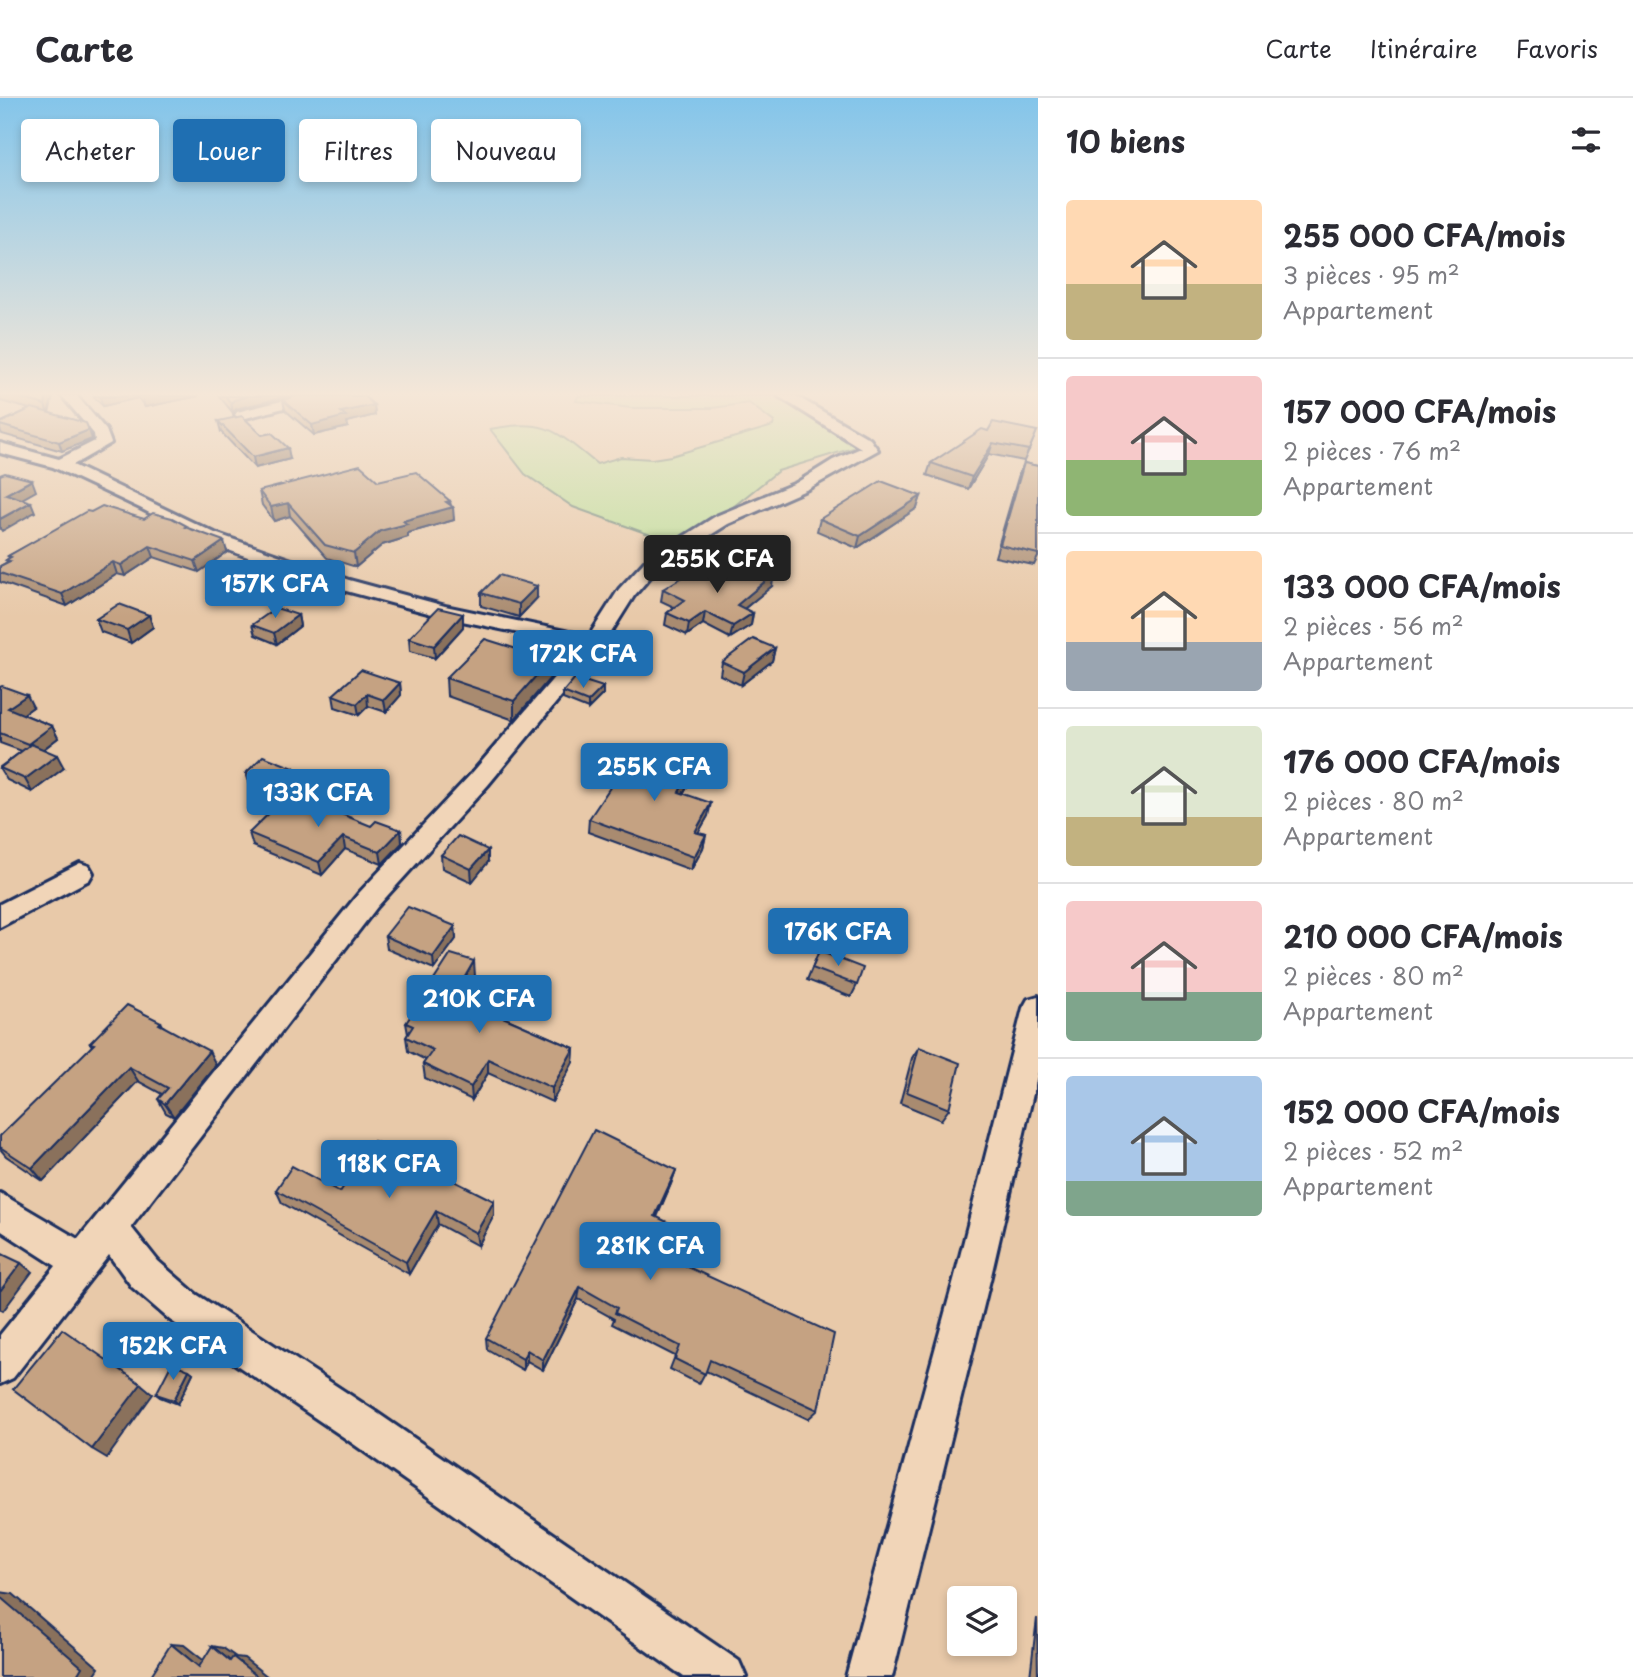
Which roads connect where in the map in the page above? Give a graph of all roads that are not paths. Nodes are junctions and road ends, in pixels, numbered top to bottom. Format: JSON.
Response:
{"nodes":[{"id":1,"x":71,"y":470,"type":"edge"},
{"id":2,"x":832,"y":470,"type":"edge"},
{"id":3,"x":595,"y":643,"type":"junction"},
{"id":4,"x":80,"y":873,"type":"dead end"},
{"id":5,"x":0,"y":917,"type":"edge"},
{"id":6,"x":1036,"y":1025,"type":"edge"},
{"id":7,"x":0,"y":1210,"type":"edge"},
{"id":8,"x":108,"y":1226,"type":"junction"},
{"id":9,"x":80,"y":1261,"type":"junction"},
{"id":10,"x":0,"y":1366,"type":"edge"},
{"id":11,"x":723,"y":1677,"type":"edge"},
{"id":12,"x":870,"y":1677,"type":"edge"}],
"edges":[{"from":1,"to":3,"type":"street"},
{"from":2,"to":3,"type":"street"},
{"from":3,"to":8,"type":"street"},
{"from":4,"to":5,"type":"street"},
{"from":6,"to":12,"type":"street"},
{"from":7,"to":9,"type":"street"},
{"from":8,"to":9,"type":"street"},
{"from":8,"to":11,"type":"street"},
{"from":9,"to":10,"type":"street"}]}
